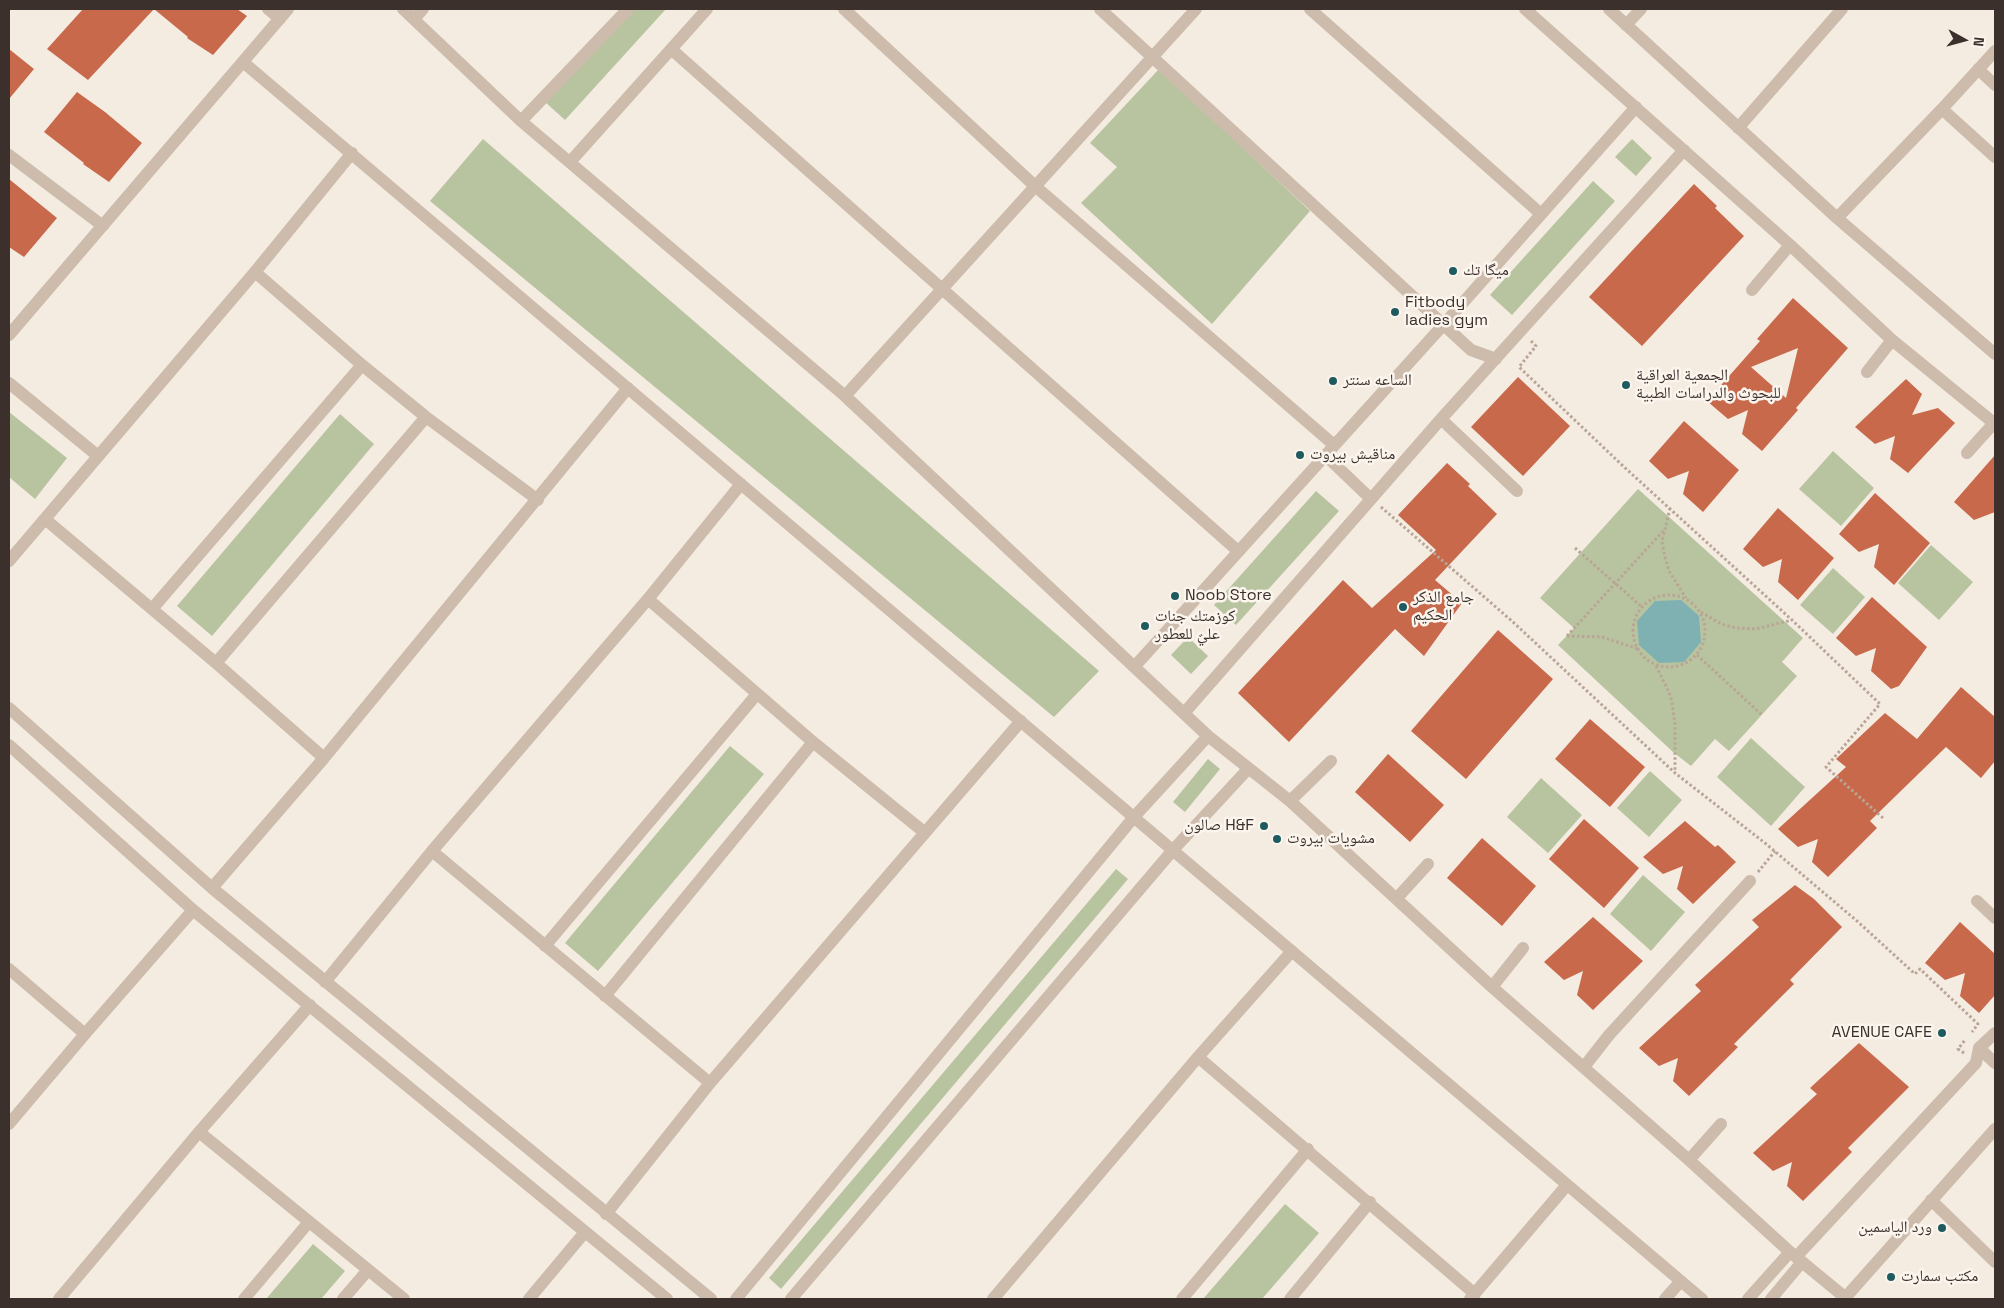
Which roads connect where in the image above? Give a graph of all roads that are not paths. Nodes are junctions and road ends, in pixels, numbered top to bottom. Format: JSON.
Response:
{"nodes":[{"id":1,"x":268,"y":9,"type":"edge"},
{"id":2,"x":403,"y":9,"type":"edge"},
{"id":3,"x":423,"y":9,"type":"edge"},
{"id":4,"x":628,"y":9,"type":"edge"},
{"id":5,"x":707,"y":9,"type":"edge"},
{"id":6,"x":844,"y":9,"type":"edge"},
{"id":7,"x":1100,"y":9,"type":"edge"},
{"id":8,"x":1196,"y":9,"type":"edge"},
{"id":9,"x":1310,"y":9,"type":"edge"},
{"id":10,"x":1525,"y":9,"type":"edge"},
{"id":11,"x":1609,"y":9,"type":"edge"},
{"id":12,"x":1641,"y":9,"type":"edge"},
{"id":13,"x":1842,"y":9,"type":"edge"},
{"id":14,"x":284,"y":14,"type":"edge"},
{"id":15,"x":414,"y":19,"type":"junction"},
{"id":16,"x":1626,"y":25,"type":"junction"},
{"id":17,"x":671,"y":49,"type":"junction"},
{"id":18,"x":1995,"y":51,"type":"edge"},
{"id":19,"x":1152,"y":58,"type":"junction"},
{"id":20,"x":243,"y":62,"type":"junction"},
{"id":21,"x":1978,"y":70,"type":"junction"},
{"id":22,"x":1995,"y":86,"type":"edge"},
{"id":23,"x":1636,"y":107,"type":"junction"},
{"id":24,"x":1942,"y":109,"type":"junction"},
{"id":25,"x":522,"y":122,"type":"junction"},
{"id":26,"x":1738,"y":128,"type":"junction"},
{"id":27,"x":1684,"y":150,"type":"junction"},
{"id":28,"x":352,"y":154,"type":"junction"},
{"id":29,"x":9,"y":155,"type":"edge"},
{"id":30,"x":1995,"y":157,"type":"edge"},
{"id":31,"x":570,"y":162,"type":"junction"},
{"id":32,"x":1035,"y":186,"type":"junction"},
{"id":33,"x":1541,"y":214,"type":"junction"},
{"id":34,"x":1837,"y":218,"type":"junction"},
{"id":35,"x":103,"y":226,"type":"junction"},
{"id":36,"x":1790,"y":245,"type":"junction"},
{"id":37,"x":255,"y":272,"type":"junction"},
{"id":38,"x":943,"y":289,"type":"junction"},
{"id":39,"x":1752,"y":290,"type":"dead end"},
{"id":40,"x":1445,"y":323,"type":"junction"},
{"id":41,"x":9,"y":335,"type":"edge"},
{"id":42,"x":1892,"y":340,"type":"junction"},
{"id":43,"x":1995,"y":354,"type":"edge"},
{"id":44,"x":1496,"y":358,"type":"junction"},
{"id":45,"x":362,"y":365,"type":"junction"},
{"id":46,"x":1867,"y":372,"type":"dead end"},
{"id":47,"x":9,"y":383,"type":"edge"},
{"id":48,"x":628,"y":388,"type":"junction"},
{"id":49,"x":845,"y":396,"type":"junction"},
{"id":50,"x":426,"y":417,"type":"junction"},
{"id":51,"x":1441,"y":419,"type":"junction"},
{"id":52,"x":1995,"y":424,"type":"edge"},
{"id":53,"x":1334,"y":446,"type":"junction"},
{"id":54,"x":1967,"y":453,"type":"dead end"},
{"id":55,"x":1325,"y":455,"type":"junction"},
{"id":56,"x":98,"y":456,"type":"junction"},
{"id":57,"x":741,"y":484,"type":"junction"},
{"id":58,"x":1517,"y":491,"type":"dead end"},
{"id":59,"x":1372,"y":498,"type":"junction"},
{"id":60,"x":538,"y":500,"type":"junction"},
{"id":61,"x":45,"y":519,"type":"junction"},
{"id":62,"x":1238,"y":551,"type":"junction"},
{"id":63,"x":9,"y":561,"type":"edge"},
{"id":64,"x":648,"y":599,"type":"junction"},
{"id":65,"x":152,"y":609,"type":"junction"},
{"id":66,"x":216,"y":663,"type":"junction"},
{"id":67,"x":1135,"y":666,"type":"junction"},
{"id":68,"x":756,"y":694,"type":"junction"},
{"id":69,"x":9,"y":708,"type":"edge"},
{"id":70,"x":1185,"y":712,"type":"junction"},
{"id":71,"x":1021,"y":721,"type":"junction"},
{"id":72,"x":1208,"y":736,"type":"junction"},
{"id":73,"x":812,"y":742,"type":"junction"},
{"id":74,"x":9,"y":745,"type":"edge"},
{"id":75,"x":324,"y":758,"type":"junction"},
{"id":76,"x":1331,"y":761,"type":"dead end"},
{"id":77,"x":1248,"y":769,"type":"junction"},
{"id":78,"x":1290,"y":801,"type":"junction"},
{"id":79,"x":1134,"y":817,"type":"junction"},
{"id":80,"x":924,"y":832,"type":"junction"},
{"id":81,"x":1173,"y":850,"type":"junction"},
{"id":82,"x":432,"y":851,"type":"junction"},
{"id":83,"x":1428,"y":864,"type":"dead end"},
{"id":84,"x":1750,"y":881,"type":"road end"},
{"id":85,"x":212,"y":888,"type":"junction"},
{"id":86,"x":1397,"y":898,"type":"junction"},
{"id":87,"x":1977,"y":901,"type":"dead end"},
{"id":88,"x":193,"y":910,"type":"junction"},
{"id":89,"x":1995,"y":918,"type":"edge"},
{"id":90,"x":545,"y":946,"type":"junction"},
{"id":91,"x":1523,"y":948,"type":"dead end"},
{"id":92,"x":1292,"y":951,"type":"junction"},
{"id":93,"x":9,"y":969,"type":"edge"},
{"id":94,"x":325,"y":982,"type":"junction"},
{"id":95,"x":1492,"y":987,"type":"junction"},
{"id":96,"x":605,"y":996,"type":"junction"},
{"id":97,"x":310,"y":1005,"type":"junction"},
{"id":98,"x":1995,"y":1033,"type":"edge"},
{"id":99,"x":85,"y":1034,"type":"junction"},
{"id":100,"x":1979,"y":1048,"type":"junction"},
{"id":101,"x":1198,"y":1057,"type":"junction"},
{"id":102,"x":1995,"y":1063,"type":"edge"},
{"id":103,"x":1584,"y":1067,"type":"junction"},
{"id":104,"x":710,"y":1083,"type":"junction"},
{"id":105,"x":9,"y":1124,"type":"edge"},
{"id":106,"x":1721,"y":1124,"type":"dead end"},
{"id":107,"x":1995,"y":1129,"type":"edge"},
{"id":108,"x":199,"y":1132,"type":"junction"},
{"id":109,"x":1308,"y":1150,"type":"junction"},
{"id":110,"x":1689,"y":1160,"type":"junction"},
{"id":111,"x":1567,"y":1185,"type":"junction"},
{"id":112,"x":1930,"y":1200,"type":"junction"},
{"id":113,"x":1370,"y":1202,"type":"junction"},
{"id":114,"x":606,"y":1214,"type":"junction"},
{"id":115,"x":309,"y":1222,"type":"junction"},
{"id":116,"x":585,"y":1232,"type":"junction"},
{"id":117,"x":1796,"y":1257,"type":"junction"},
{"id":118,"x":1995,"y":1262,"type":"edge"},
{"id":119,"x":368,"y":1270,"type":"junction"},
{"id":120,"x":1681,"y":1281,"type":"junction"},
{"id":121,"x":1472,"y":1296,"type":"edge"},
{"id":122,"x":59,"y":1299,"type":"edge"},
{"id":123,"x":244,"y":1299,"type":"edge"},
{"id":124,"x":343,"y":1299,"type":"edge"},
{"id":125,"x":404,"y":1299,"type":"edge"},
{"id":126,"x":529,"y":1299,"type":"edge"},
{"id":127,"x":667,"y":1299,"type":"edge"},
{"id":128,"x":711,"y":1299,"type":"edge"},
{"id":129,"x":736,"y":1299,"type":"edge"},
{"id":130,"x":791,"y":1299,"type":"edge"},
{"id":131,"x":993,"y":1299,"type":"edge"},
{"id":132,"x":1182,"y":1299,"type":"edge"},
{"id":133,"x":1290,"y":1299,"type":"edge"},
{"id":134,"x":1665,"y":1299,"type":"edge"},
{"id":135,"x":1702,"y":1299,"type":"edge"},
{"id":136,"x":1748,"y":1299,"type":"edge"},
{"id":137,"x":1771,"y":1299,"type":"edge"},
{"id":138,"x":1846,"y":1299,"type":"edge"}],
"edges":[{"from":1,"to":14,"type":"street"},
{"from":2,"to":15,"type":"street"},
{"from":3,"to":15,"type":"street"},
{"from":4,"to":25,"type":"street"},
{"from":5,"to":17,"type":"street"},
{"from":6,"to":32,"type":"street"},
{"from":7,"to":19,"type":"street"},
{"from":8,"to":19,"type":"street"},
{"from":9,"to":33,"type":"street"},
{"from":10,"to":23,"type":"street"},
{"from":11,"to":16,"type":"street"},
{"from":12,"to":16,"type":"street"},
{"from":13,"to":26,"type":"street"},
{"from":14,"to":20,"type":"street"},
{"from":15,"to":25,"type":"street"},
{"from":16,"to":26,"type":"street"},
{"from":17,"to":31,"type":"street"},
{"from":17,"to":38,"type":"street"},
{"from":18,"to":21,"type":"street"},
{"from":19,"to":32,"type":"street"},
{"from":19,"to":40,"type":"street"},
{"from":20,"to":28,"type":"street"},
{"from":20,"to":35,"type":"street"},
{"from":21,"to":22,"type":"street"},
{"from":21,"to":24,"type":"street"},
{"from":23,"to":27,"type":"street"},
{"from":23,"to":33,"type":"street"},
{"from":24,"to":30,"type":"street"},
{"from":24,"to":34,"type":"street"},
{"from":25,"to":31,"type":"street"},
{"from":26,"to":34,"type":"street"},
{"from":27,"to":36,"type":"street"},
{"from":27,"to":44,"type":"street"},
{"from":28,"to":37,"type":"street"},
{"from":28,"to":48,"type":"street"},
{"from":29,"to":35,"type":"street"},
{"from":31,"to":49,"type":"street"},
{"from":32,"to":38,"type":"street"},
{"from":32,"to":53,"type":"street"},
{"from":33,"to":40,"type":"street"},
{"from":34,"to":43,"type":"street"},
{"from":35,"to":41,"type":"street"},
{"from":36,"to":39,"type":"street"},
{"from":36,"to":42,"type":"street"},
{"from":37,"to":45,"type":"street"},
{"from":37,"to":56,"type":"street"},
{"from":38,"to":49,"type":"street"},
{"from":38,"to":62,"type":"street"},
{"from":40,"to":44,"type":"street"},
{"from":40,"to":53,"type":"street"},
{"from":42,"to":46,"type":"street"},
{"from":42,"to":52,"type":"street"},
{"from":44,"to":51,"type":"street"},
{"from":45,"to":50,"type":"street"},
{"from":45,"to":65,"type":"street"},
{"from":47,"to":56,"type":"street"},
{"from":48,"to":57,"type":"street"},
{"from":48,"to":60,"type":"street"},
{"from":49,"to":67,"type":"street"},
{"from":50,"to":60,"type":"street"},
{"from":50,"to":66,"type":"street"},
{"from":51,"to":58,"type":"street"},
{"from":51,"to":59,"type":"street"},
{"from":52,"to":54,"type":"street"},
{"from":53,"to":55,"type":"street"},
{"from":55,"to":59,"type":"street"},
{"from":55,"to":62,"type":"street"},
{"from":56,"to":61,"type":"street"},
{"from":57,"to":64,"type":"street"},
{"from":57,"to":71,"type":"street"},
{"from":59,"to":70,"type":"street"},
{"from":60,"to":75,"type":"street"},
{"from":61,"to":63,"type":"street"},
{"from":61,"to":65,"type":"street"},
{"from":62,"to":67,"type":"street"},
{"from":64,"to":68,"type":"street"},
{"from":64,"to":82,"type":"street"},
{"from":65,"to":66,"type":"street"},
{"from":66,"to":75,"type":"street"},
{"from":67,"to":70,"type":"street"},
{"from":68,"to":73,"type":"street"},
{"from":68,"to":90,"type":"street"},
{"from":69,"to":85,"type":"street"},
{"from":70,"to":72,"type":"street"},
{"from":71,"to":79,"type":"street"},
{"from":71,"to":80,"type":"street"},
{"from":72,"to":77,"type":"street"},
{"from":72,"to":79,"type":"street"},
{"from":73,"to":80,"type":"street"},
{"from":73,"to":96,"type":"street"},
{"from":74,"to":88,"type":"street"},
{"from":75,"to":85,"type":"street"},
{"from":76,"to":78,"type":"street"},
{"from":77,"to":78,"type":"street"},
{"from":77,"to":81,"type":"street"},
{"from":78,"to":86,"type":"street"},
{"from":79,"to":81,"type":"street"},
{"from":79,"to":129,"type":"street"},
{"from":80,"to":104,"type":"street"},
{"from":81,"to":92,"type":"street"},
{"from":81,"to":130,"type":"street"},
{"from":82,"to":90,"type":"street"},
{"from":82,"to":94,"type":"street"},
{"from":83,"to":86,"type":"street"},
{"from":84,"to":103,"type":"street"},
{"from":85,"to":94,"type":"street"},
{"from":86,"to":95,"type":"street"},
{"from":87,"to":89,"type":"street"},
{"from":88,"to":97,"type":"street"},
{"from":88,"to":99,"type":"street"},
{"from":90,"to":96,"type":"street"},
{"from":91,"to":95,"type":"street"},
{"from":92,"to":101,"type":"street"},
{"from":92,"to":111,"type":"street"},
{"from":93,"to":99,"type":"street"},
{"from":94,"to":114,"type":"street"},
{"from":95,"to":103,"type":"street"},
{"from":96,"to":104,"type":"street"},
{"from":97,"to":108,"type":"street"},
{"from":97,"to":116,"type":"street"},
{"from":98,"to":100,"type":"street"},
{"from":99,"to":105,"type":"street"},
{"from":100,"to":102,"type":"street"},
{"from":100,"to":117,"type":"street"},
{"from":101,"to":109,"type":"street"},
{"from":101,"to":131,"type":"street"},
{"from":103,"to":110,"type":"street"},
{"from":104,"to":114,"type":"street"},
{"from":106,"to":110,"type":"street"},
{"from":107,"to":112,"type":"street"},
{"from":108,"to":115,"type":"street"},
{"from":108,"to":122,"type":"street"},
{"from":109,"to":113,"type":"street"},
{"from":109,"to":132,"type":"street"},
{"from":110,"to":117,"type":"street"},
{"from":111,"to":120,"type":"street"},
{"from":111,"to":121,"type":"street"},
{"from":112,"to":118,"type":"street"},
{"from":112,"to":138,"type":"street"},
{"from":113,"to":121,"type":"street"},
{"from":113,"to":133,"type":"street"},
{"from":114,"to":128,"type":"street"},
{"from":115,"to":119,"type":"street"},
{"from":115,"to":123,"type":"street"},
{"from":116,"to":126,"type":"street"},
{"from":116,"to":127,"type":"street"},
{"from":117,"to":136,"type":"street"},
{"from":117,"to":137,"type":"street"},
{"from":117,"to":138,"type":"street"},
{"from":119,"to":124,"type":"street"},
{"from":119,"to":125,"type":"street"},
{"from":120,"to":134,"type":"street"},
{"from":120,"to":135,"type":"street"}]}
